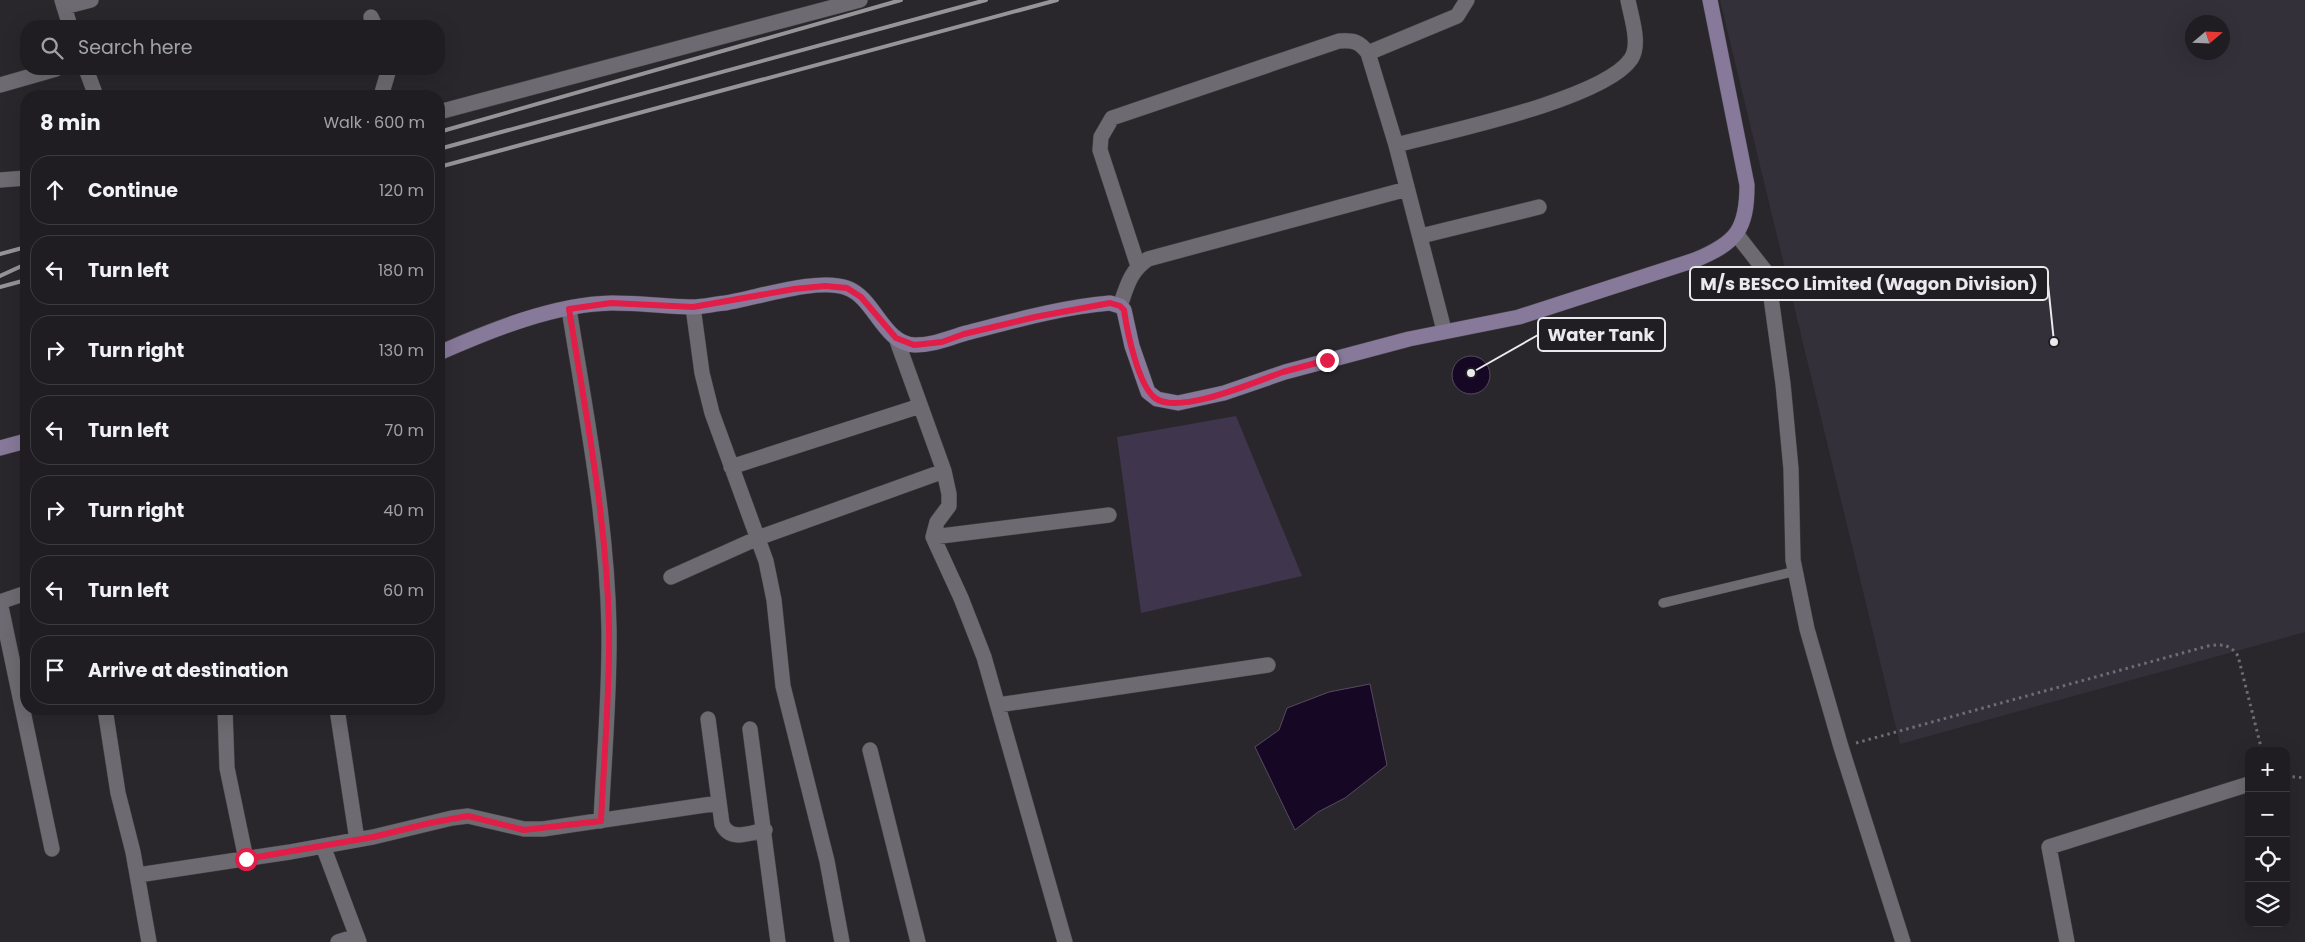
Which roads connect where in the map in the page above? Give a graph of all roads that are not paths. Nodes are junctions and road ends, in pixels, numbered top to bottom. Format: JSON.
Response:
{"nodes":[{"id":1,"x":91,"y":0,"type":"edge"},
{"id":2,"x":860,"y":0,"type":"edge"},
{"id":3,"x":1466,"y":0,"type":"edge"},
{"id":4,"x":1628,"y":0,"type":"edge"},
{"id":5,"x":1710,"y":0,"type":"edge"},
{"id":6,"x":63,"y":4,"type":"edge"},
{"id":7,"x":68,"y":20,"type":"edge"},
{"id":8,"x":1368,"y":53,"type":"junction"},
{"id":9,"x":35,"y":75,"type":"edge"},
{"id":10,"x":88,"y":75,"type":"edge"},
{"id":11,"x":387,"y":75,"type":"edge"},
{"id":12,"x":0,"y":85,"type":"edge"},
{"id":13,"x":94,"y":90,"type":"edge"},
{"id":14,"x":383,"y":90,"type":"edge"},
{"id":15,"x":445,"y":110,"type":"edge"},
{"id":16,"x":1396,"y":145,"type":"junction"},
{"id":17,"x":20,"y":178,"type":"edge"},
{"id":18,"x":0,"y":180,"type":"edge"},
{"id":19,"x":1407,"y":189,"type":"junction"},
{"id":20,"x":1539,"y":207,"type":"dead end"},
{"id":21,"x":1737,"y":235,"type":"junction"},
{"id":22,"x":1421,"y":236,"type":"junction"},
{"id":23,"x":1138,"y":266,"type":"junction"},
{"id":24,"x":1120,"y":306,"type":"junction"},
{"id":25,"x":693,"y":307,"type":"junction"},
{"id":26,"x":569,"y":309,"type":"junction"},
{"id":27,"x":1444,"y":330,"type":"junction"},
{"id":28,"x":896,"y":338,"type":"junction"},
{"id":29,"x":445,"y":351,"type":"edge"},
{"id":30,"x":920,"y":406,"type":"junction"},
{"id":31,"x":20,"y":443,"type":"edge"},
{"id":32,"x":0,"y":448,"type":"edge"},
{"id":33,"x":731,"y":467,"type":"junction"},
{"id":34,"x":944,"y":472,"type":"junction"},
{"id":35,"x":1109,"y":515,"type":"dead end"},
{"id":36,"x":933,"y":537,"type":"junction"},
{"id":37,"x":758,"y":538,"type":"junction"},
{"id":38,"x":1796,"y":571,"type":"junction"},
{"id":39,"x":671,"y":577,"type":"dead end"},
{"id":40,"x":20,"y":595,"type":"edge"},
{"id":41,"x":0,"y":602,"type":"edge"},
{"id":42,"x":1662,"y":603,"type":"dead end"},
{"id":43,"x":1268,"y":665,"type":"dead end"},
{"id":44,"x":20,"y":697,"type":"edge"},
{"id":45,"x":998,"y":705,"type":"junction"},
{"id":46,"x":24,"y":715,"type":"edge"},
{"id":47,"x":106,"y":715,"type":"edge"},
{"id":48,"x":225,"y":715,"type":"edge"},
{"id":49,"x":338,"y":715,"type":"edge"},
{"id":50,"x":708,"y":720,"type":"dead end"},
{"id":51,"x":750,"y":729,"type":"dead end"},
{"id":52,"x":870,"y":750,"type":"dead end"},
{"id":53,"x":2245,"y":785,"type":"edge"},
{"id":54,"x":719,"y":803,"type":"junction"},
{"id":55,"x":601,"y":821,"type":"junction"},
{"id":56,"x":764,"y":830,"type":"junction"},
{"id":57,"x":357,"y":840,"type":"junction"},
{"id":58,"x":323,"y":846,"type":"junction"},
{"id":59,"x":52,"y":849,"type":"dead end"},
{"id":60,"x":246,"y":859,"type":"junction"},
{"id":61,"x":138,"y":875,"type":"junction"},
{"id":62,"x":358,"y":939,"type":"edge"},
{"id":63,"x":149,"y":942,"type":"edge"},
{"id":64,"x":338,"y":942,"type":"edge"},
{"id":65,"x":778,"y":942,"type":"edge"},
{"id":66,"x":842,"y":942,"type":"edge"},
{"id":67,"x":918,"y":942,"type":"edge"},
{"id":68,"x":1066,"y":942,"type":"edge"},
{"id":69,"x":1903,"y":942,"type":"edge"},
{"id":70,"x":2067,"y":942,"type":"edge"}],
"edges":[{"from":1,"to":6,"type":"street"},
{"from":2,"to":15,"type":"street"},
{"from":3,"to":8,"type":"street"},
{"from":4,"to":16,"type":"street"},
{"from":5,"to":21,"type":"street"},
{"from":6,"to":7,"type":"street"},
{"from":8,"to":16,"type":"street"},
{"from":8,"to":23,"type":"street"},
{"from":9,"to":12,"type":"street"},
{"from":10,"to":13,"type":"street"},
{"from":11,"to":14,"type":"street"},
{"from":16,"to":19,"type":"street"},
{"from":17,"to":18,"type":"street"},
{"from":19,"to":22,"type":"street"},
{"from":19,"to":23,"type":"street"},
{"from":20,"to":22,"type":"street"},
{"from":21,"to":27,"type":"street"},
{"from":21,"to":38,"type":"street"},
{"from":22,"to":27,"type":"street"},
{"from":23,"to":24,"type":"street"},
{"from":24,"to":27,"type":"street"},
{"from":24,"to":28,"type":"street"},
{"from":25,"to":26,"type":"street"},
{"from":25,"to":28,"type":"street"},
{"from":25,"to":33,"type":"street"},
{"from":26,"to":29,"type":"street"},
{"from":26,"to":55,"type":"street"},
{"from":28,"to":30,"type":"street"},
{"from":30,"to":33,"type":"street"},
{"from":30,"to":34,"type":"street"},
{"from":31,"to":32,"type":"street"},
{"from":33,"to":37,"type":"street"},
{"from":34,"to":36,"type":"street"},
{"from":34,"to":37,"type":"street"},
{"from":35,"to":36,"type":"street"},
{"from":36,"to":45,"type":"street"},
{"from":37,"to":39,"type":"street"},
{"from":37,"to":66,"type":"street"},
{"from":38,"to":42,"type":"lane"},
{"from":38,"to":69,"type":"street"},
{"from":40,"to":41,"type":"street"},
{"from":41,"to":44,"type":"street"},
{"from":43,"to":45,"type":"street"},
{"from":45,"to":68,"type":"street"},
{"from":46,"to":59,"type":"street"},
{"from":47,"to":61,"type":"street"},
{"from":48,"to":60,"type":"street"},
{"from":49,"to":57,"type":"street"},
{"from":50,"to":54,"type":"street"},
{"from":51,"to":56,"type":"street"},
{"from":52,"to":67,"type":"street"},
{"from":53,"to":70,"type":"street"},
{"from":54,"to":55,"type":"street"},
{"from":54,"to":56,"type":"street"},
{"from":55,"to":57,"type":"street"},
{"from":56,"to":65,"type":"street"},
{"from":57,"to":58,"type":"street"},
{"from":58,"to":60,"type":"street"},
{"from":58,"to":62,"type":"street"},
{"from":60,"to":61,"type":"street"},
{"from":61,"to":63,"type":"street"},
{"from":62,"to":64,"type":"street"}]}
